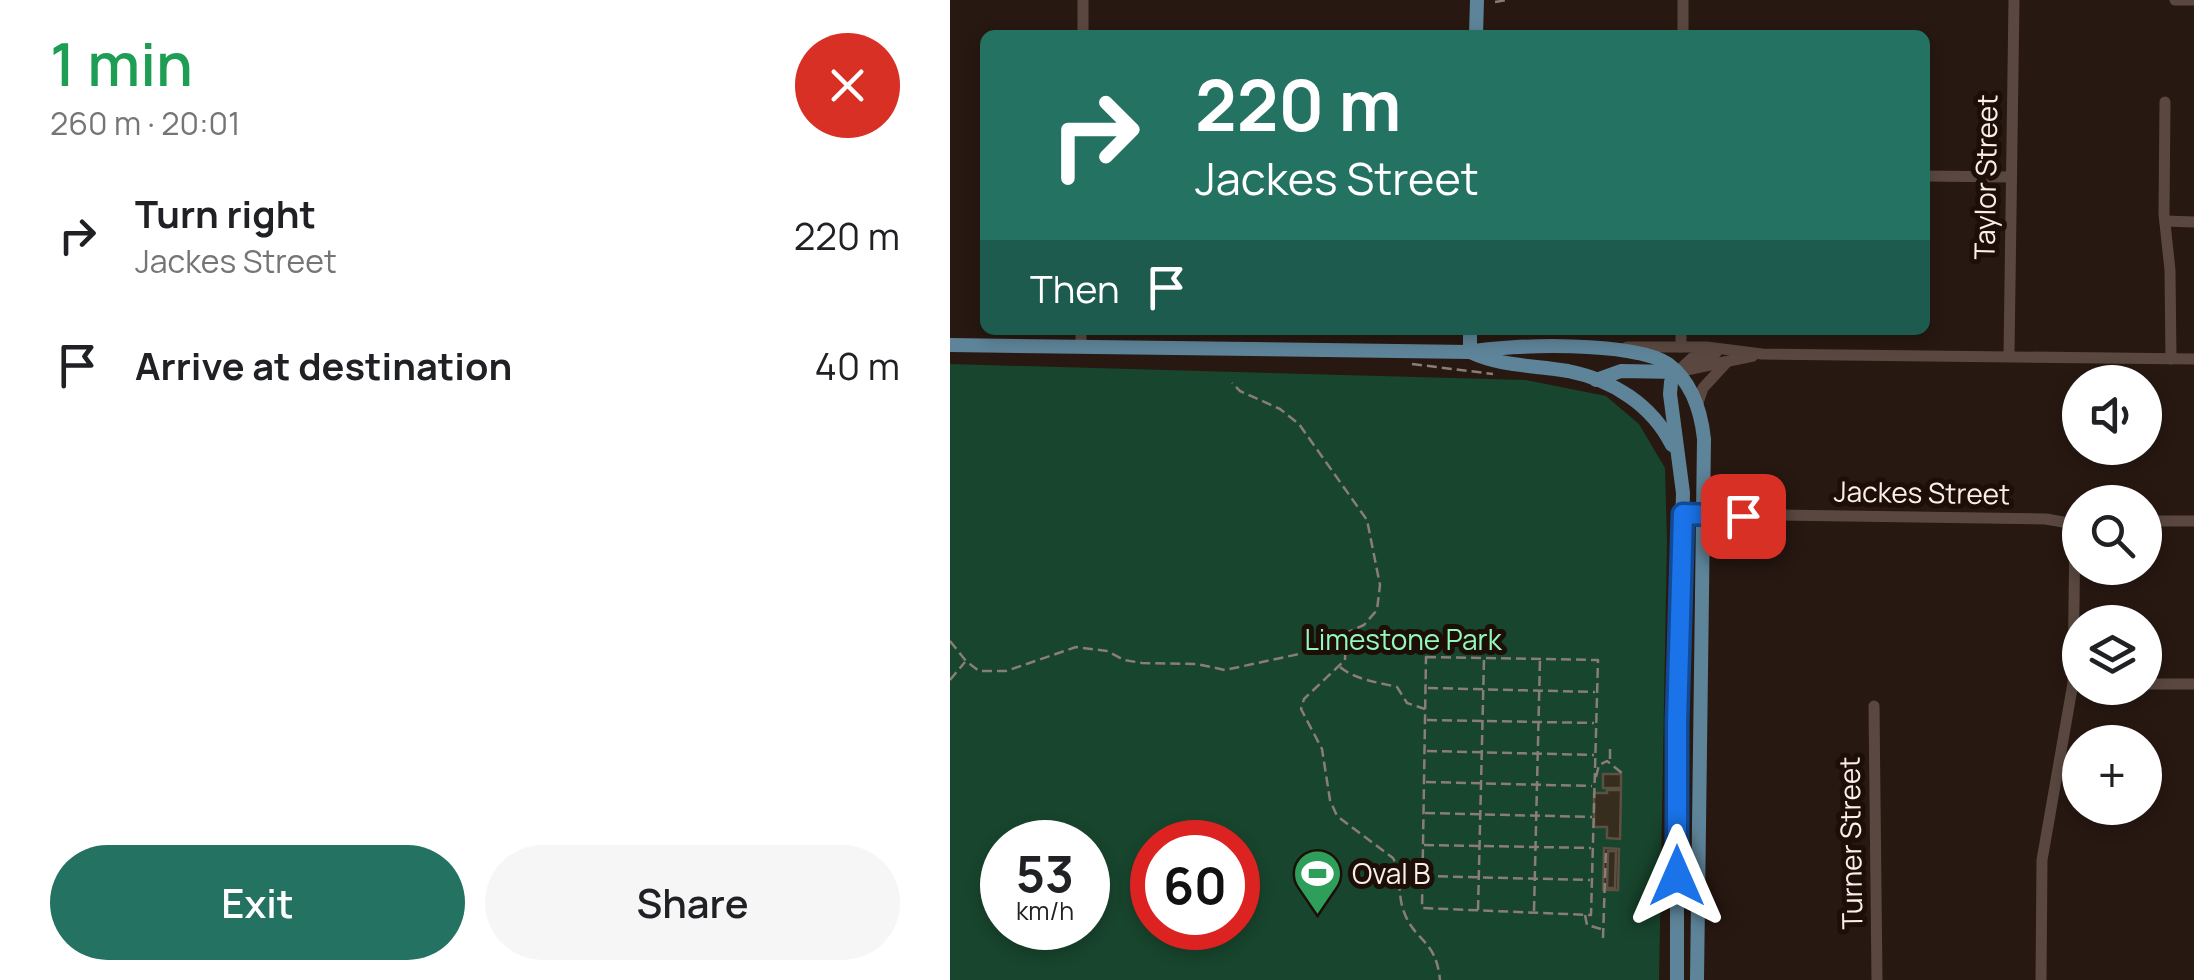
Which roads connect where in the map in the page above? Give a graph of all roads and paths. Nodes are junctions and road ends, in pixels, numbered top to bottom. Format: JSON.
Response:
{"nodes":[{"id":1,"x":1083,"y":0,"type":"edge"},
{"id":2,"x":1477,"y":0,"type":"edge"},
{"id":3,"x":1507,"y":0,"type":"edge"},
{"id":4,"x":1684,"y":0,"type":"edge"},
{"id":5,"x":2014,"y":0,"type":"edge"},
{"id":6,"x":2176,"y":0,"type":"edge"},
{"id":7,"x":2194,"y":0,"type":"edge"},
{"id":8,"x":1495,"y":2,"type":"dead end"},
{"id":9,"x":1083,"y":30,"type":"edge"},
{"id":10,"x":1476,"y":30,"type":"edge"},
{"id":11,"x":1683,"y":30,"type":"edge"},
{"id":12,"x":2165,"y":102,"type":"dead end"},
{"id":13,"x":1930,"y":176,"type":"edge"},
{"id":14,"x":2010,"y":177,"type":"junction"},
{"id":15,"x":2165,"y":221,"type":"junction"},
{"id":16,"x":2194,"y":222,"type":"edge"},
{"id":17,"x":1082,"y":335,"type":"edge"},
{"id":18,"x":1470,"y":335,"type":"edge"},
{"id":19,"x":1681,"y":335,"type":"edge"},
{"id":20,"x":950,"y":345,"type":"edge"},
{"id":21,"x":1681,"y":346,"type":"junction"},
{"id":22,"x":1082,"y":347,"type":"junction"},
{"id":23,"x":1598,"y":348,"type":"junction"},
{"id":24,"x":1470,"y":352,"type":"junction"},
{"id":25,"x":2008,"y":355,"type":"junction"},
{"id":26,"x":1731,"y":356,"type":"junction"},
{"id":27,"x":2171,"y":359,"type":"junction"},
{"id":28,"x":2194,"y":359,"type":"edge"},
{"id":29,"x":1398,"y":364,"type":"dead end"},
{"id":30,"x":1677,"y":372,"type":"junction"},
{"id":31,"x":1508,"y":376,"type":"dead end"},
{"id":32,"x":1594,"y":379,"type":"junction"},
{"id":33,"x":1232,"y":383,"type":"dead end"},
{"id":34,"x":1697,"y":406,"type":"junction"},
{"id":35,"x":1681,"y":469,"type":"junction"},
{"id":36,"x":1683,"y":514,"type":"junction"},
{"id":37,"x":1703,"y":514,"type":"junction"},
{"id":38,"x":2162,"y":521,"type":"edge"},
{"id":39,"x":2062,"y":522,"type":"edge"},
{"id":40,"x":2194,"y":522,"type":"edge"},
{"id":41,"x":1346,"y":636,"type":"junction"},
{"id":42,"x":950,"y":642,"type":"edge"},
{"id":43,"x":1484,"y":658,"type":"junction"},
{"id":44,"x":1540,"y":659,"type":"junction"},
{"id":45,"x":966,"y":661,"type":"junction"},
{"id":46,"x":1339,"y":666,"type":"junction"},
{"id":47,"x":950,"y":680,"type":"edge"},
{"id":48,"x":2162,"y":684,"type":"edge"},
{"id":49,"x":2194,"y":684,"type":"edge"},
{"id":50,"x":1426,"y":688,"type":"junction"},
{"id":51,"x":1484,"y":689,"type":"junction"},
{"id":52,"x":1539,"y":690,"type":"junction"},
{"id":53,"x":1597,"y":692,"type":"junction"},
{"id":54,"x":2072,"y":705,"type":"edge"},
{"id":55,"x":1874,"y":706,"type":"dead end"},
{"id":56,"x":1426,"y":710,"type":"junction"},
{"id":57,"x":1425,"y":720,"type":"junction"},
{"id":58,"x":1483,"y":721,"type":"junction"},
{"id":59,"x":1538,"y":722,"type":"junction"},
{"id":60,"x":1596,"y":723,"type":"junction"},
{"id":61,"x":1610,"y":744,"type":"dead end"},
{"id":62,"x":1424,"y":751,"type":"junction"},
{"id":63,"x":1482,"y":752,"type":"junction"},
{"id":64,"x":1538,"y":754,"type":"junction"},
{"id":65,"x":1595,"y":755,"type":"junction"},
{"id":66,"x":1610,"y":761,"type":"junction"},
{"id":67,"x":1622,"y":773,"type":"dead end"},
{"id":68,"x":1595,"y":777,"type":"junction"},
{"id":69,"x":1424,"y":782,"type":"junction"},
{"id":70,"x":1481,"y":783,"type":"junction"},
{"id":71,"x":1537,"y":784,"type":"junction"},
{"id":72,"x":1594,"y":786,"type":"junction"},
{"id":73,"x":1424,"y":813,"type":"junction"},
{"id":74,"x":1480,"y":814,"type":"junction"},
{"id":75,"x":1536,"y":816,"type":"junction"},
{"id":76,"x":1594,"y":817,"type":"junction"},
{"id":77,"x":1423,"y":844,"type":"junction"},
{"id":78,"x":1480,"y":846,"type":"junction"},
{"id":79,"x":1536,"y":847,"type":"junction"},
{"id":80,"x":1593,"y":848,"type":"junction"},
{"id":81,"x":1606,"y":848,"type":"dead end"},
{"id":82,"x":1592,"y":868,"type":"junction"},
{"id":83,"x":1606,"y":869,"type":"junction"},
{"id":84,"x":1422,"y":876,"type":"junction"},
{"id":85,"x":1479,"y":877,"type":"junction"},
{"id":86,"x":1535,"y":879,"type":"junction"},
{"id":87,"x":1592,"y":880,"type":"junction"},
{"id":88,"x":1478,"y":910,"type":"junction"},
{"id":89,"x":1534,"y":913,"type":"junction"},
{"id":90,"x":1585,"y":914,"type":"junction"},
{"id":91,"x":1603,"y":929,"type":"junction"},
{"id":92,"x":1603,"y":938,"type":"dead end"},
{"id":93,"x":1440,"y":980,"type":"edge"},
{"id":94,"x":1677,"y":980,"type":"edge"},
{"id":95,"x":1697,"y":980,"type":"edge"},
{"id":96,"x":1877,"y":980,"type":"edge"},
{"id":97,"x":2042,"y":980,"type":"edge"}],
"edges":[{"from":1,"to":9,"type":"street"},
{"from":2,"to":10,"type":"main road"},
{"from":3,"to":8,"type":"path"},
{"from":4,"to":11,"type":"street"},
{"from":5,"to":14,"type":"street","name":"Taylor Street"},
{"from":6,"to":7,"type":"street"},
{"from":12,"to":15,"type":"street"},
{"from":13,"to":14,"type":"street"},
{"from":14,"to":25,"type":"street","name":"Taylor Street"},
{"from":15,"to":16,"type":"street"},
{"from":15,"to":27,"type":"street"},
{"from":17,"to":22,"type":"street"},
{"from":18,"to":24,"type":"main road"},
{"from":19,"to":21,"type":"street"},
{"from":20,"to":22,"type":"main road"},
{"from":21,"to":23,"type":"street"},
{"from":21,"to":26,"type":"street"},
{"from":22,"to":24,"type":"main road"},
{"from":23,"to":24,"type":"main road"},
{"from":23,"to":30,"type":"main road"},
{"from":24,"to":32,"type":"main road"},
{"from":25,"to":26,"type":"street"},
{"from":25,"to":27,"type":"street"},
{"from":26,"to":30,"type":"street"},
{"from":26,"to":34,"type":"street"},
{"from":27,"to":28,"type":"street"},
{"from":29,"to":31,"type":"path"},
{"from":30,"to":32,"type":"main road"},
{"from":30,"to":34,"type":"main road"},
{"from":30,"to":35,"type":"main road"},
{"from":32,"to":35,"type":"main road"},
{"from":33,"to":41,"type":"path"},
{"from":34,"to":37,"type":"main road"},
{"from":35,"to":36,"type":"main road"},
{"from":36,"to":37,"type":"main road"},
{"from":36,"to":94,"type":"main road"},
{"from":37,"to":39,"type":"street","name":"Jackes Street"},
{"from":37,"to":95,"type":"main road"},
{"from":38,"to":40,"type":"street"},
{"from":41,"to":45,"type":"path"},
{"from":41,"to":46,"type":"path"},
{"from":42,"to":45,"type":"path"},
{"from":43,"to":44,"type":"path"},
{"from":43,"to":50,"type":"path"},
{"from":43,"to":51,"type":"path"},
{"from":44,"to":52,"type":"path"},
{"from":44,"to":53,"type":"path"},
{"from":45,"to":47,"type":"path"},
{"from":46,"to":56,"type":"path"},
{"from":46,"to":93,"type":"path"},
{"from":48,"to":49,"type":"street"},
{"from":50,"to":51,"type":"path"},
{"from":50,"to":56,"type":"path"},
{"from":51,"to":52,"type":"path"},
{"from":51,"to":58,"type":"path"},
{"from":52,"to":53,"type":"path"},
{"from":52,"to":59,"type":"path"},
{"from":53,"to":60,"type":"path"},
{"from":54,"to":97,"type":"street"},
{"from":55,"to":96,"type":"street","name":"Turner Street"},
{"from":56,"to":57,"type":"path"},
{"from":57,"to":58,"type":"path"},
{"from":57,"to":62,"type":"path"},
{"from":58,"to":59,"type":"path"},
{"from":58,"to":63,"type":"path"},
{"from":59,"to":60,"type":"path"},
{"from":59,"to":64,"type":"path"},
{"from":60,"to":65,"type":"path"},
{"from":61,"to":66,"type":"path"},
{"from":62,"to":63,"type":"path"},
{"from":62,"to":69,"type":"path"},
{"from":63,"to":64,"type":"path"},
{"from":63,"to":70,"type":"path"},
{"from":64,"to":65,"type":"path"},
{"from":64,"to":71,"type":"path"},
{"from":65,"to":68,"type":"path"},
{"from":66,"to":67,"type":"path"},
{"from":66,"to":68,"type":"path"},
{"from":68,"to":72,"type":"path"},
{"from":69,"to":70,"type":"path"},
{"from":69,"to":73,"type":"path"},
{"from":70,"to":71,"type":"path"},
{"from":70,"to":74,"type":"path"},
{"from":71,"to":72,"type":"path"},
{"from":71,"to":75,"type":"path"},
{"from":72,"to":76,"type":"path"},
{"from":73,"to":74,"type":"path"},
{"from":73,"to":77,"type":"path"},
{"from":74,"to":75,"type":"path"},
{"from":74,"to":78,"type":"path"},
{"from":75,"to":76,"type":"path"},
{"from":75,"to":79,"type":"path"},
{"from":76,"to":80,"type":"path"},
{"from":77,"to":78,"type":"path"},
{"from":77,"to":84,"type":"path"},
{"from":78,"to":79,"type":"path"},
{"from":78,"to":85,"type":"path"},
{"from":79,"to":80,"type":"path"},
{"from":79,"to":86,"type":"path"},
{"from":80,"to":82,"type":"path"},
{"from":81,"to":83,"type":"path"},
{"from":82,"to":83,"type":"path"},
{"from":82,"to":87,"type":"path"},
{"from":83,"to":91,"type":"path"},
{"from":84,"to":85,"type":"path"},
{"from":84,"to":88,"type":"path"},
{"from":85,"to":86,"type":"path"},
{"from":85,"to":88,"type":"path"},
{"from":86,"to":87,"type":"path"},
{"from":86,"to":89,"type":"path"},
{"from":87,"to":90,"type":"path"},
{"from":88,"to":89,"type":"path"},
{"from":89,"to":90,"type":"path"},
{"from":90,"to":91,"type":"path"},
{"from":91,"to":92,"type":"path"}]}
